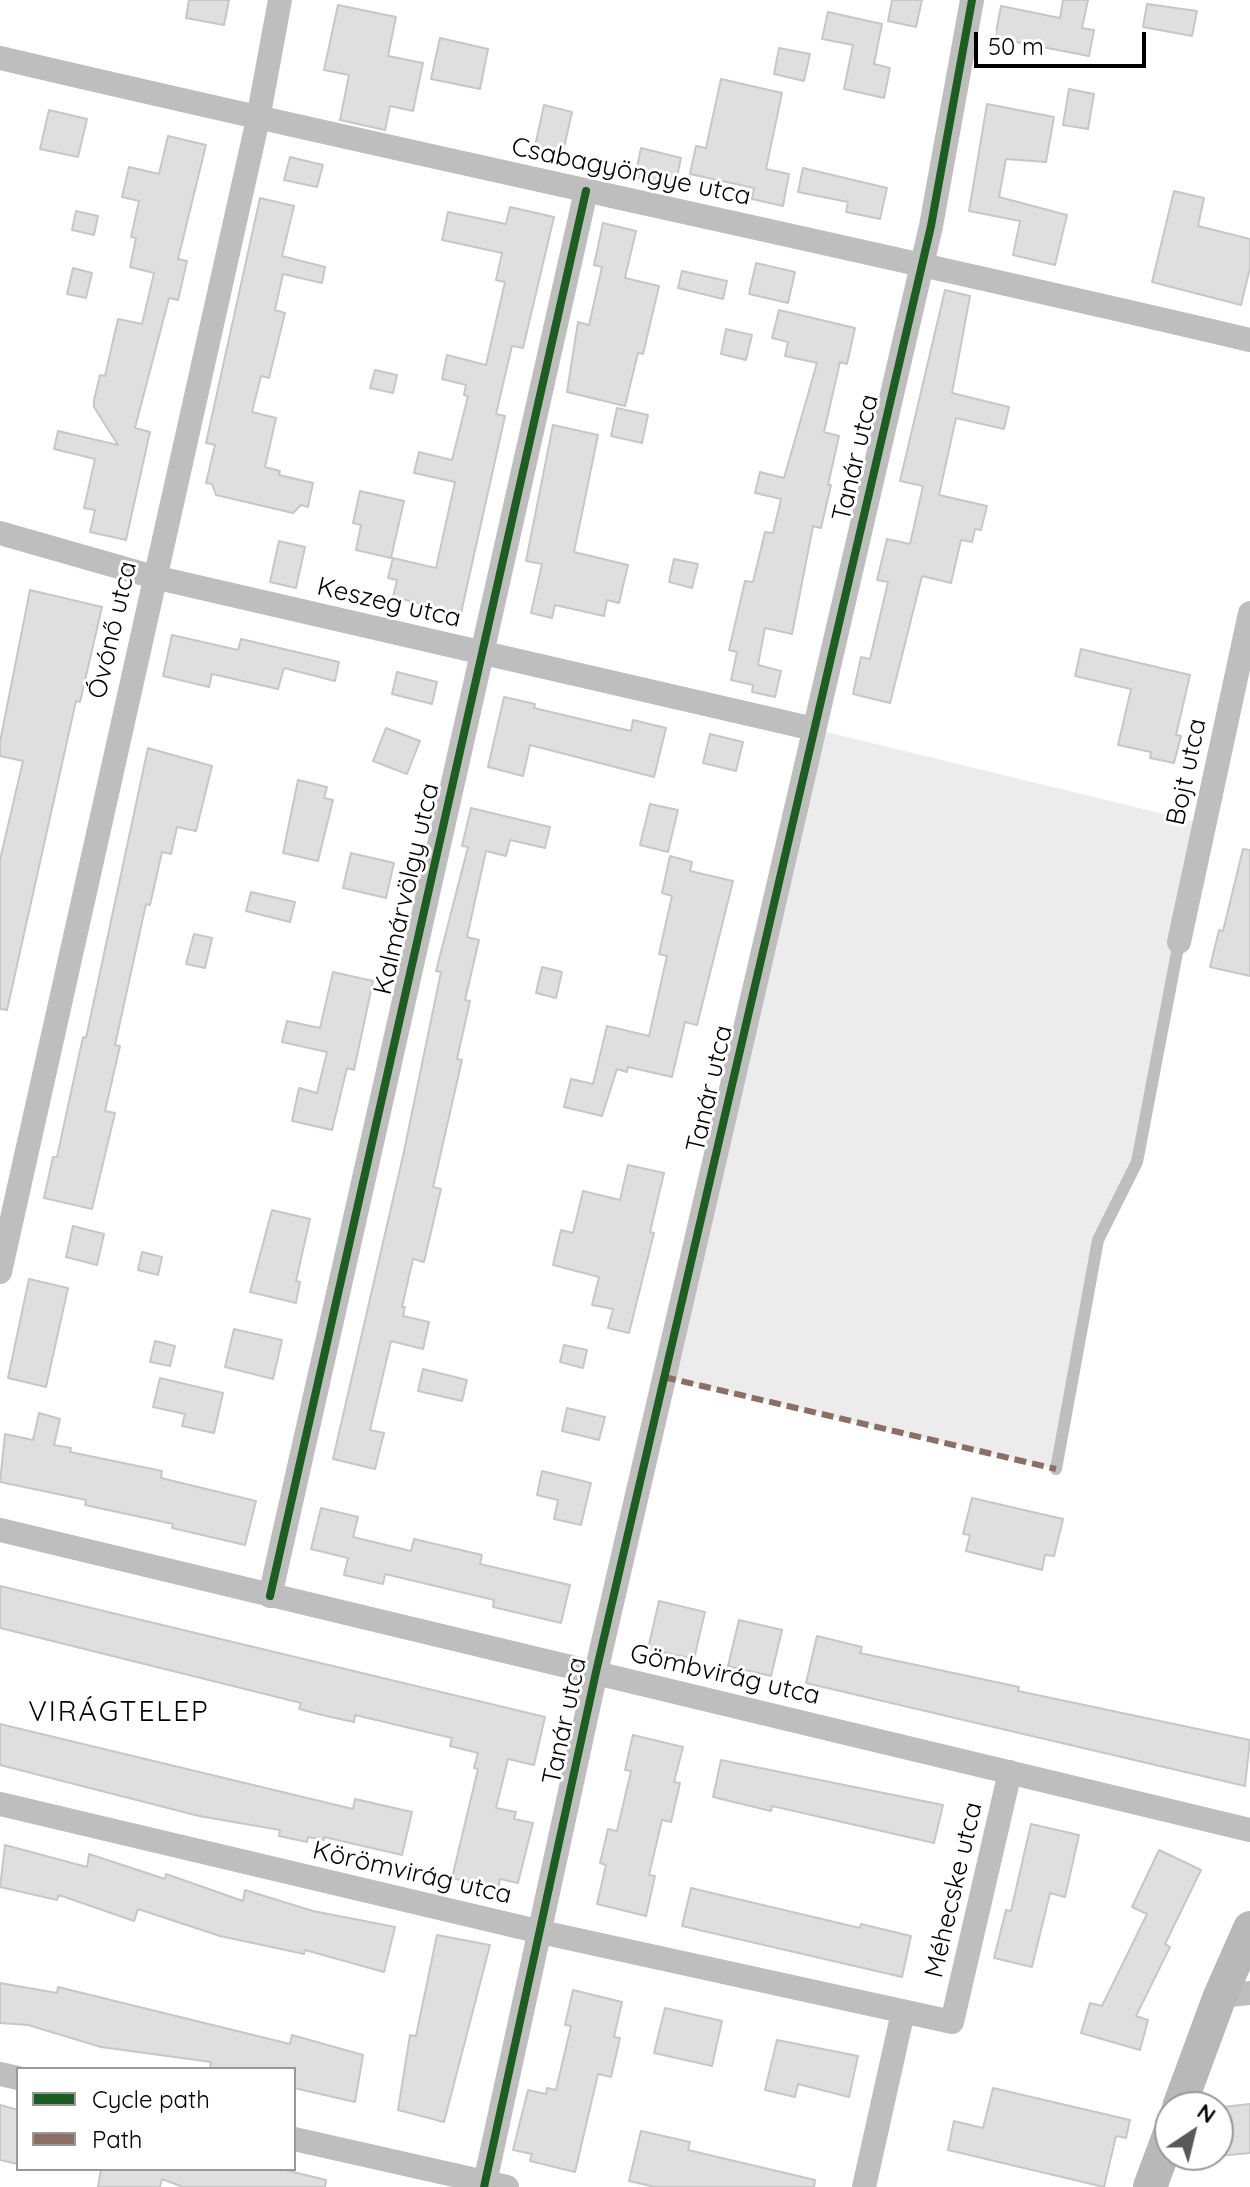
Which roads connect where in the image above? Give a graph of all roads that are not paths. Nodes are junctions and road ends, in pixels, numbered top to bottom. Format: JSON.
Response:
{"nodes":[{"id":1,"x":280,"y":0,"type":"edge"},
{"id":2,"x":972,"y":0,"type":"edge"},
{"id":3,"x":0,"y":58,"type":"edge"},
{"id":4,"x":258,"y":119,"type":"junction"},
{"id":5,"x":586,"y":191,"type":"junction"},
{"id":6,"x":922,"y":263,"type":"junction"},
{"id":7,"x":1250,"y":340,"type":"edge"},
{"id":8,"x":0,"y":533,"type":"edge"},
{"id":9,"x":154,"y":577,"type":"junction"},
{"id":10,"x":1250,"y":613,"type":"edge"},
{"id":11,"x":480,"y":653,"type":"junction"},
{"id":12,"x":814,"y":729,"type":"junction"},
{"id":13,"x":1179,"y":942,"type":"joint"},
{"id":14,"x":0,"y":1272,"type":"edge"},
{"id":15,"x":1056,"y":1469,"type":"dead end"},
{"id":16,"x":0,"y":1530,"type":"edge"},
{"id":17,"x":270,"y":1596,"type":"junction"},
{"id":18,"x":596,"y":1672,"type":"junction"},
{"id":19,"x":1010,"y":1772,"type":"junction"},
{"id":20,"x":0,"y":1804,"type":"edge"},
{"id":21,"x":1250,"y":1830,"type":"edge"},
{"id":22,"x":1250,"y":1928,"type":"edge"},
{"id":23,"x":541,"y":1932,"type":"junction"},
{"id":24,"x":1235,"y":1994,"type":"edge"},
{"id":25,"x":903,"y":2012,"type":"junction"},
{"id":26,"x":952,"y":2022,"type":"joint"},
{"id":27,"x":1187,"y":2091,"type":"edge"},
{"id":28,"x":296,"y":2139,"type":"edge"},
{"id":29,"x":492,"y":2185,"type":"edge"},
{"id":30,"x":864,"y":2187,"type":"edge"}],
"edges":[{"from":1,"to":4,"type":"street","name":"Óvónő utca"},
{"from":2,"to":6,"type":"street","name":"Tanár utca"},
{"from":3,"to":4,"type":"street","name":"Csabagyöngye utca"},
{"from":4,"to":5,"type":"street","name":"Csabagyöngye utca"},
{"from":4,"to":9,"type":"street","name":"Óvónő utca"},
{"from":5,"to":6,"type":"street","name":"Csabagyöngye utca"},
{"from":5,"to":11,"type":"street","name":"Kalmárvölgy utca"},
{"from":6,"to":7,"type":"street","name":"Csabagyöngye utca"},
{"from":6,"to":12,"type":"street","name":"Tanár utca"},
{"from":8,"to":9,"type":"street","name":"Keszeg utca"},
{"from":9,"to":11,"type":"street","name":"Keszeg utca"},
{"from":9,"to":14,"type":"street","name":"Óvónő utca"},
{"from":10,"to":13,"type":"street","name":"Bojt utca"},
{"from":11,"to":12,"type":"street","name":"Keszeg utca"},
{"from":11,"to":17,"type":"street","name":"Kalmárvölgy utca"},
{"from":12,"to":18,"type":"street","name":"Tanár utca"},
{"from":13,"to":15,"type":"lane"},
{"from":16,"to":17,"type":"street","name":"Gömbvirág utca"},
{"from":17,"to":18,"type":"street","name":"Gömbvirág utca"},
{"from":18,"to":19,"type":"street","name":"Gömbvirág utca"},
{"from":18,"to":23,"type":"street","name":"Tanár utca"},
{"from":19,"to":21,"type":"street","name":"Gömbvirág utca"},
{"from":19,"to":26,"type":"street","name":"Méhecske utca"},
{"from":20,"to":23,"type":"street","name":"Körömvirág utca"},
{"from":22,"to":24,"type":"main road"},
{"from":23,"to":25,"type":"street","name":"Körömvirág utca"},
{"from":23,"to":29,"type":"street","name":"Tanár utca"},
{"from":24,"to":27,"type":"main road"},
{"from":25,"to":26,"type":"street","name":"Körömvirág utca"},
{"from":25,"to":30,"type":"street"},
{"from":28,"to":29,"type":"street"}]}
